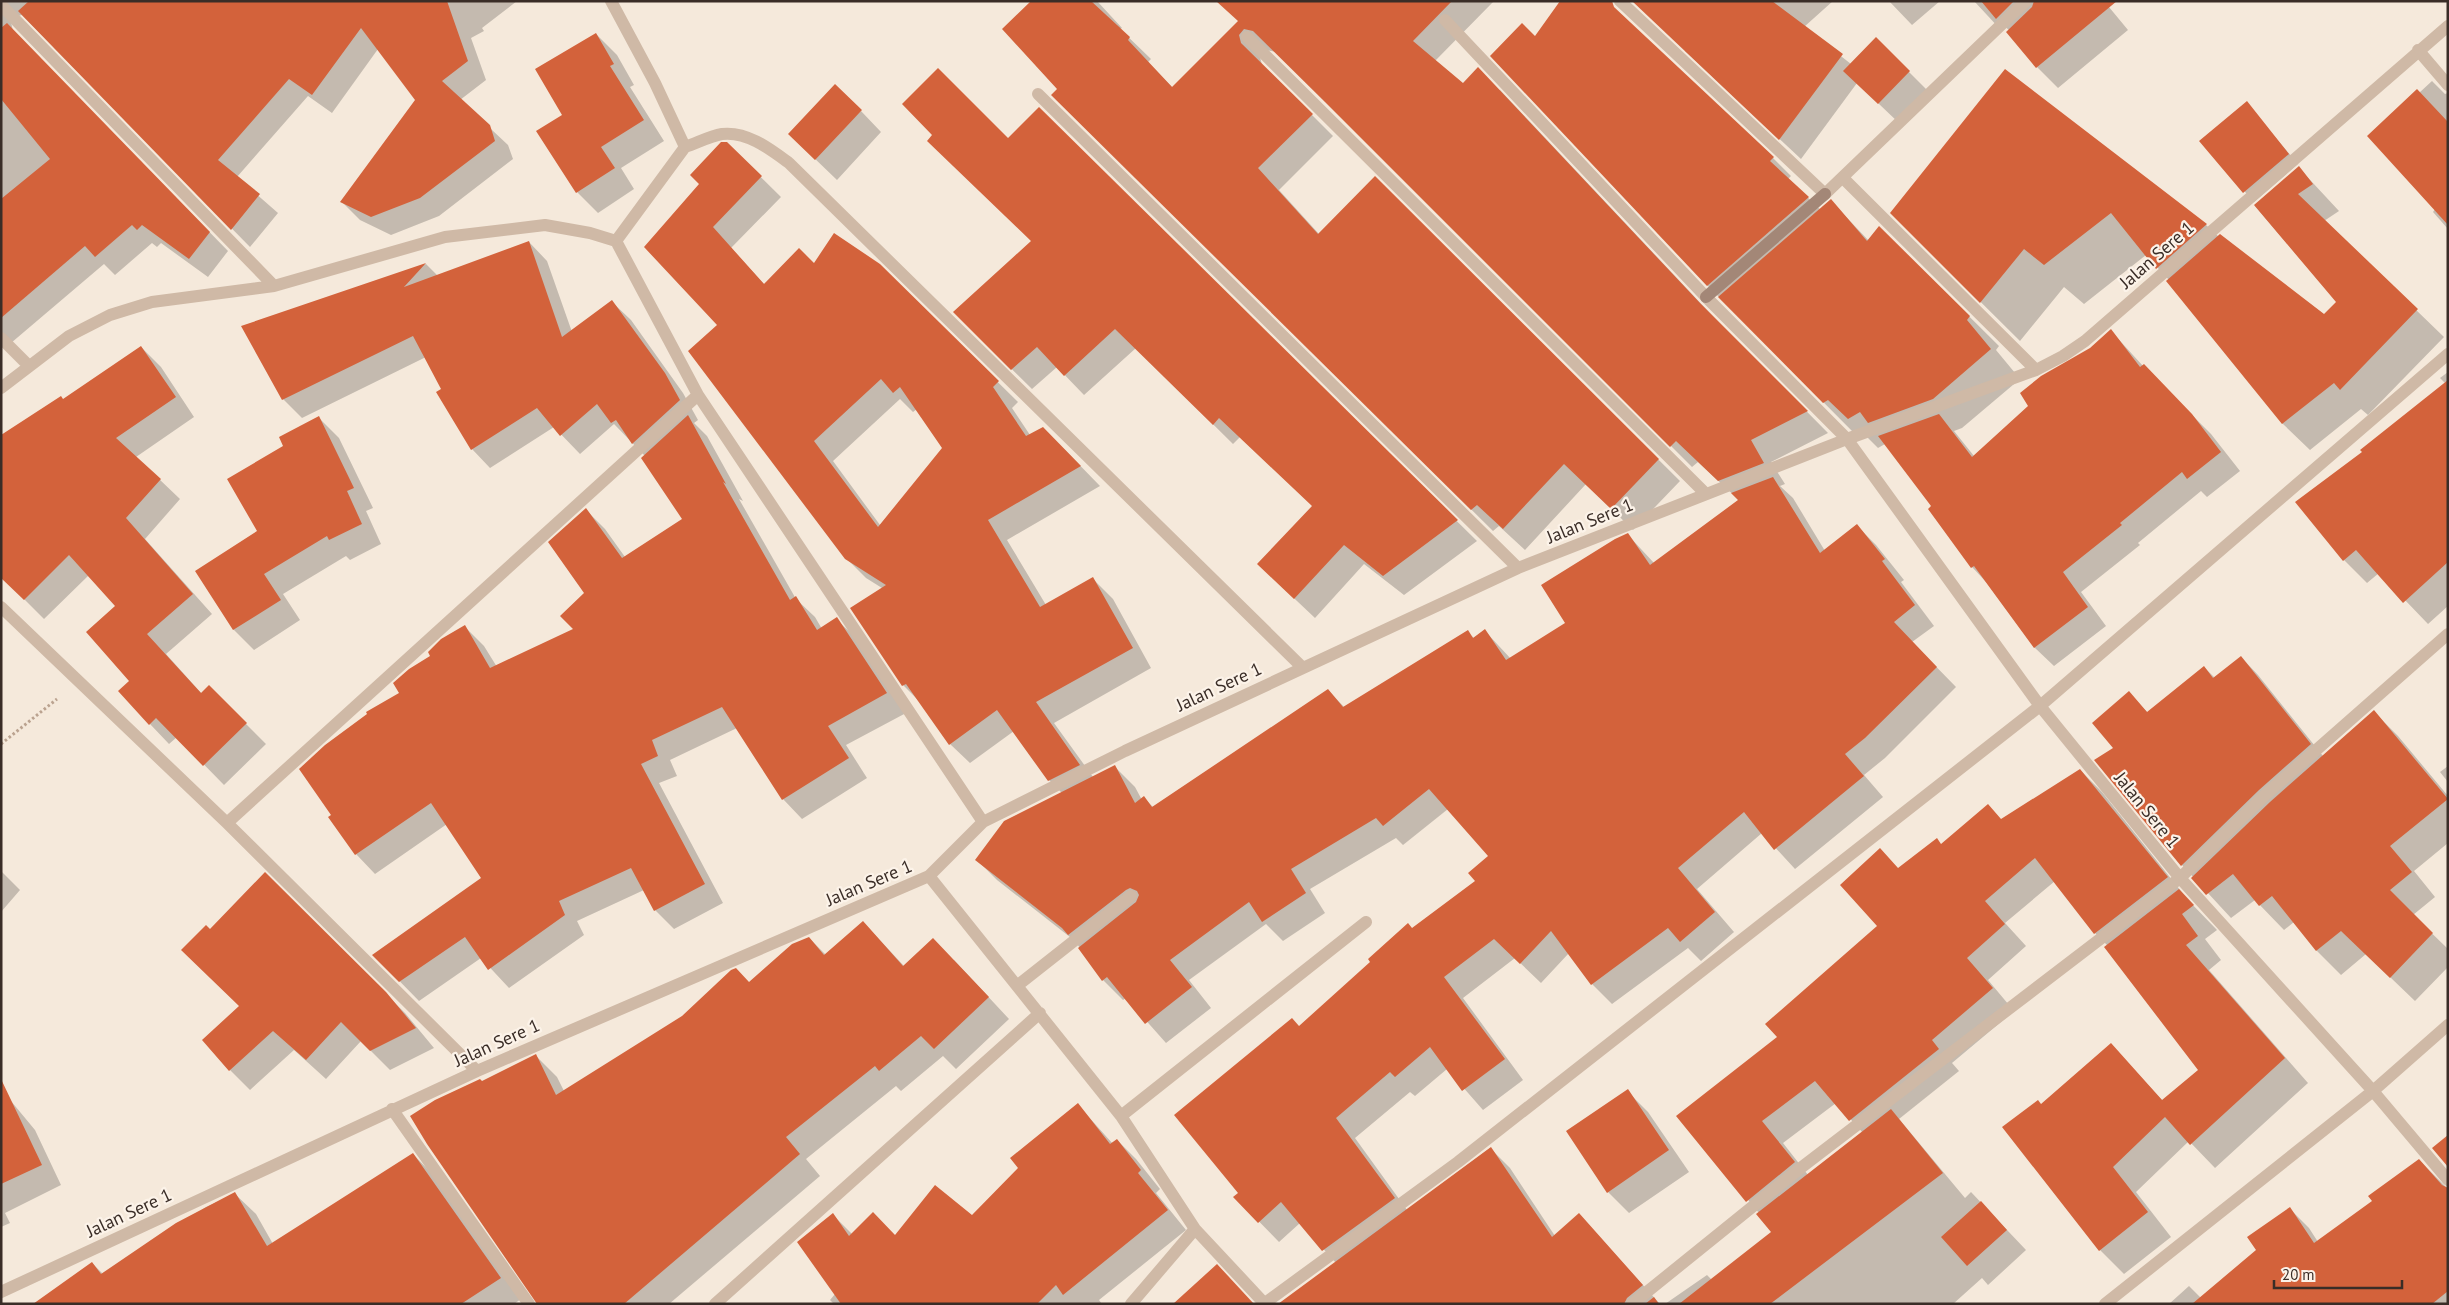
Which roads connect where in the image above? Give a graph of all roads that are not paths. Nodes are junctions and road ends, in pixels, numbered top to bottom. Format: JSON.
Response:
{"nodes":[{"id":1,"x":611,"y":1,"type":"edge"},
{"id":2,"x":1620,"y":1,"type":"edge"},
{"id":3,"x":2026,"y":1,"type":"edge"},
{"id":4,"x":1,"y":5,"type":"edge"},
{"id":5,"x":1445,"y":20,"type":"dead end"},
{"id":6,"x":2448,"y":26,"type":"edge"},
{"id":7,"x":1247,"y":37,"type":"dead end"},
{"id":8,"x":2418,"y":50,"type":"junction"},
{"id":9,"x":2448,"y":85,"type":"edge"},
{"id":10,"x":1038,"y":94,"type":"dead end"},
{"id":11,"x":685,"y":147,"type":"junction"},
{"id":12,"x":1842,"y":178,"type":"junction"},
{"id":13,"x":1825,"y":194,"type":"junction"},
{"id":14,"x":616,"y":241,"type":"junction"},
{"id":15,"x":274,"y":286,"type":"junction"},
{"id":16,"x":1706,"y":297,"type":"junction"},
{"id":17,"x":1,"y":338,"type":"edge"},
{"id":18,"x":2448,"y":354,"type":"edge"},
{"id":19,"x":29,"y":366,"type":"junction"},
{"id":20,"x":2036,"y":370,"type":"junction"},
{"id":21,"x":1,"y":388,"type":"edge"},
{"id":22,"x":698,"y":395,"type":"junction"},
{"id":23,"x":1847,"y":439,"type":"junction"},
{"id":24,"x":1706,"y":494,"type":"junction"},
{"id":25,"x":1518,"y":568,"type":"junction"},
{"id":26,"x":1,"y":607,"type":"edge"},
{"id":27,"x":2448,"y":634,"type":"edge"},
{"id":28,"x":1302,"y":668,"type":"junction"},
{"id":29,"x":2040,"y":706,"type":"junction"},
{"id":30,"x":983,"y":822,"type":"junction"},
{"id":31,"x":227,"y":823,"type":"junction"},
{"id":32,"x":929,"y":876,"type":"junction"},
{"id":33,"x":2180,"y":878,"type":"junction"},
{"id":34,"x":1131,"y":896,"type":"dead end"},
{"id":35,"x":1366,"y":922,"type":"dead end"},
{"id":36,"x":1018,"y":985,"type":"junction"},
{"id":37,"x":1040,"y":1013,"type":"junction"},
{"id":38,"x":2448,"y":1026,"type":"edge"},
{"id":39,"x":477,"y":1071,"type":"junction"},
{"id":40,"x":2373,"y":1091,"type":"junction"},
{"id":41,"x":392,"y":1109,"type":"junction"},
{"id":42,"x":1121,"y":1116,"type":"junction"},
{"id":43,"x":2448,"y":1180,"type":"edge"},
{"id":44,"x":1196,"y":1229,"type":"junction"},
{"id":45,"x":1,"y":1292,"type":"edge"},
{"id":46,"x":1265,"y":1303,"type":"edge"},
{"id":47,"x":529,"y":1304,"type":"edge"},
{"id":48,"x":715,"y":1304,"type":"edge"},
{"id":49,"x":1131,"y":1304,"type":"edge"},
{"id":50,"x":1632,"y":1304,"type":"edge"},
{"id":51,"x":2105,"y":1304,"type":"edge"}],
"edges":[{"from":1,"to":11,"type":"street"},
{"from":2,"to":13,"type":"street"},
{"from":3,"to":12,"type":"street"},
{"from":4,"to":15,"type":"street"},
{"from":5,"to":16,"type":"street","name":"Jalan Sere 1"},
{"from":6,"to":8,"type":"street","name":"Jalan Sere 1"},
{"from":7,"to":24,"type":"street"},
{"from":8,"to":9,"type":"street"},
{"from":8,"to":20,"type":"street","name":"Jalan Sere 1"},
{"from":10,"to":25,"type":"street"},
{"from":11,"to":14,"type":"street"},
{"from":11,"to":28,"type":"street"},
{"from":12,"to":13,"type":"street"},
{"from":12,"to":20,"type":"street"},
{"from":13,"to":16,"type":"street"},
{"from":14,"to":15,"type":"street"},
{"from":14,"to":22,"type":"street"},
{"from":15,"to":19,"type":"street"},
{"from":16,"to":23,"type":"street","name":"Jalan Sere 1"},
{"from":17,"to":19,"type":"street"},
{"from":18,"to":29,"type":"street"},
{"from":19,"to":21,"type":"street"},
{"from":20,"to":23,"type":"street","name":"Jalan Sere 1"},
{"from":22,"to":30,"type":"street"},
{"from":22,"to":31,"type":"street"},
{"from":23,"to":24,"type":"street","name":"Jalan Sere 1"},
{"from":23,"to":29,"type":"street","name":"Jalan Sere 1"},
{"from":24,"to":25,"type":"street","name":"Jalan Sere 1"},
{"from":25,"to":28,"type":"street","name":"Jalan Sere 1"},
{"from":26,"to":31,"type":"street"},
{"from":27,"to":33,"type":"street"},
{"from":28,"to":30,"type":"street","name":"Jalan Sere 1"},
{"from":29,"to":33,"type":"street","name":"Jalan Sere 1"},
{"from":29,"to":46,"type":"street"},
{"from":30,"to":32,"type":"street","name":"Jalan Sere 1"},
{"from":31,"to":39,"type":"street"},
{"from":32,"to":36,"type":"street"},
{"from":32,"to":39,"type":"street","name":"Jalan Sere 1"},
{"from":33,"to":40,"type":"street","name":"Jalan Sere 1"},
{"from":33,"to":50,"type":"street"},
{"from":34,"to":36,"type":"street"},
{"from":35,"to":42,"type":"street"},
{"from":36,"to":37,"type":"street"},
{"from":37,"to":42,"type":"street"},
{"from":37,"to":48,"type":"street"},
{"from":38,"to":40,"type":"street"},
{"from":39,"to":41,"type":"street","name":"Jalan Sere 1"},
{"from":40,"to":43,"type":"street","name":"Jalan Sere 1"},
{"from":40,"to":51,"type":"street"},
{"from":41,"to":45,"type":"street","name":"Jalan Sere 1"},
{"from":41,"to":47,"type":"street"},
{"from":42,"to":44,"type":"street"},
{"from":44,"to":46,"type":"street"},
{"from":44,"to":49,"type":"street"}]}
